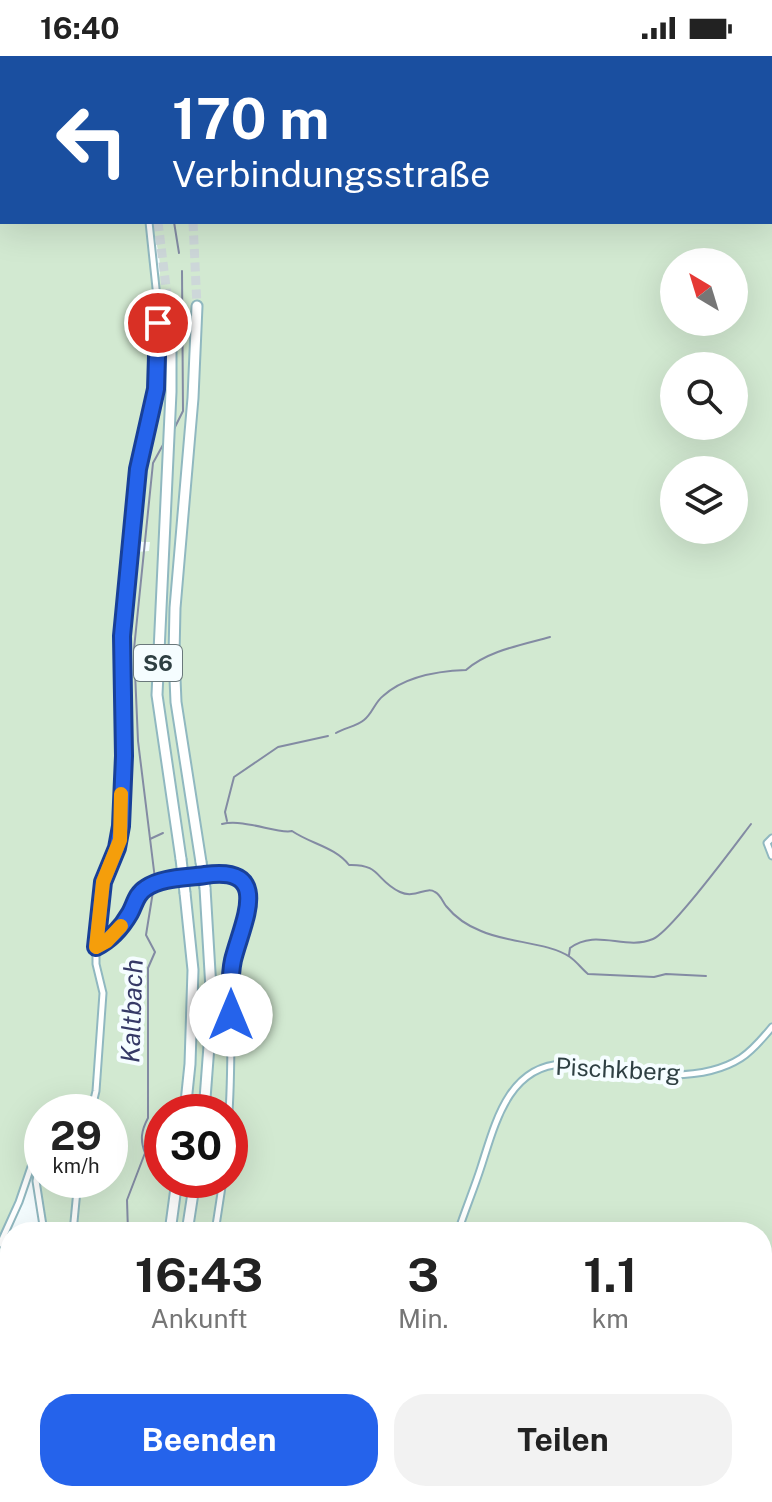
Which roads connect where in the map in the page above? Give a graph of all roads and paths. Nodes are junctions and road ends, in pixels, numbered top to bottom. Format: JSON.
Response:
{"nodes":[{"id":1,"x":149,"y":224,"type":"edge"},
{"id":2,"x":197,"y":306,"type":"tunnel mouth"},
{"id":3,"x":171,"y":327,"type":"tunnel mouth"},
{"id":4,"x":772,"y":838,"type":"edge"},
{"id":5,"x":772,"y":856,"type":"edge"},
{"id":6,"x":96,"y":947,"type":"junction"},
{"id":7,"x":772,"y":1027,"type":"edge"},
{"id":8,"x":95,"y":1094,"type":"edge"},
{"id":9,"x":187,"y":1094,"type":"edge"},
{"id":10,"x":205,"y":1094,"type":"edge"},
{"id":11,"x":230,"y":1094,"type":"edge"},
{"id":12,"x":76,"y":1198,"type":"edge"},
{"id":13,"x":175,"y":1198,"type":"edge"},
{"id":14,"x":192,"y":1198,"type":"edge"},
{"id":15,"x":220,"y":1198,"type":"edge"},
{"id":16,"x":10,"y":1222,"type":"edge"},
{"id":17,"x":42,"y":1222,"type":"edge"},
{"id":18,"x":74,"y":1222,"type":"edge"},
{"id":19,"x":171,"y":1222,"type":"edge"},
{"id":20,"x":189,"y":1222,"type":"edge"},
{"id":21,"x":217,"y":1222,"type":"edge"},
{"id":22,"x":461,"y":1222,"type":"edge"}],
"edges":[{"from":1,"to":6,"type":"street"},
{"from":2,"to":10,"type":"highway","number":"S6","bridge":true},
{"from":3,"to":9,"type":"highway","number":"S6","bridge":true},
{"from":4,"to":5,"type":"street"},
{"from":6,"to":8,"type":"street"},
{"from":6,"to":11,"type":"street"},
{"from":7,"to":22,"type":"street","name":"Pischkberg"},
{"from":12,"to":18,"type":"street"},
{"from":13,"to":19,"type":"highway"},
{"from":14,"to":20,"type":"highway"},
{"from":15,"to":21,"type":"street"},
{"from":16,"to":17,"type":"street"}]}
